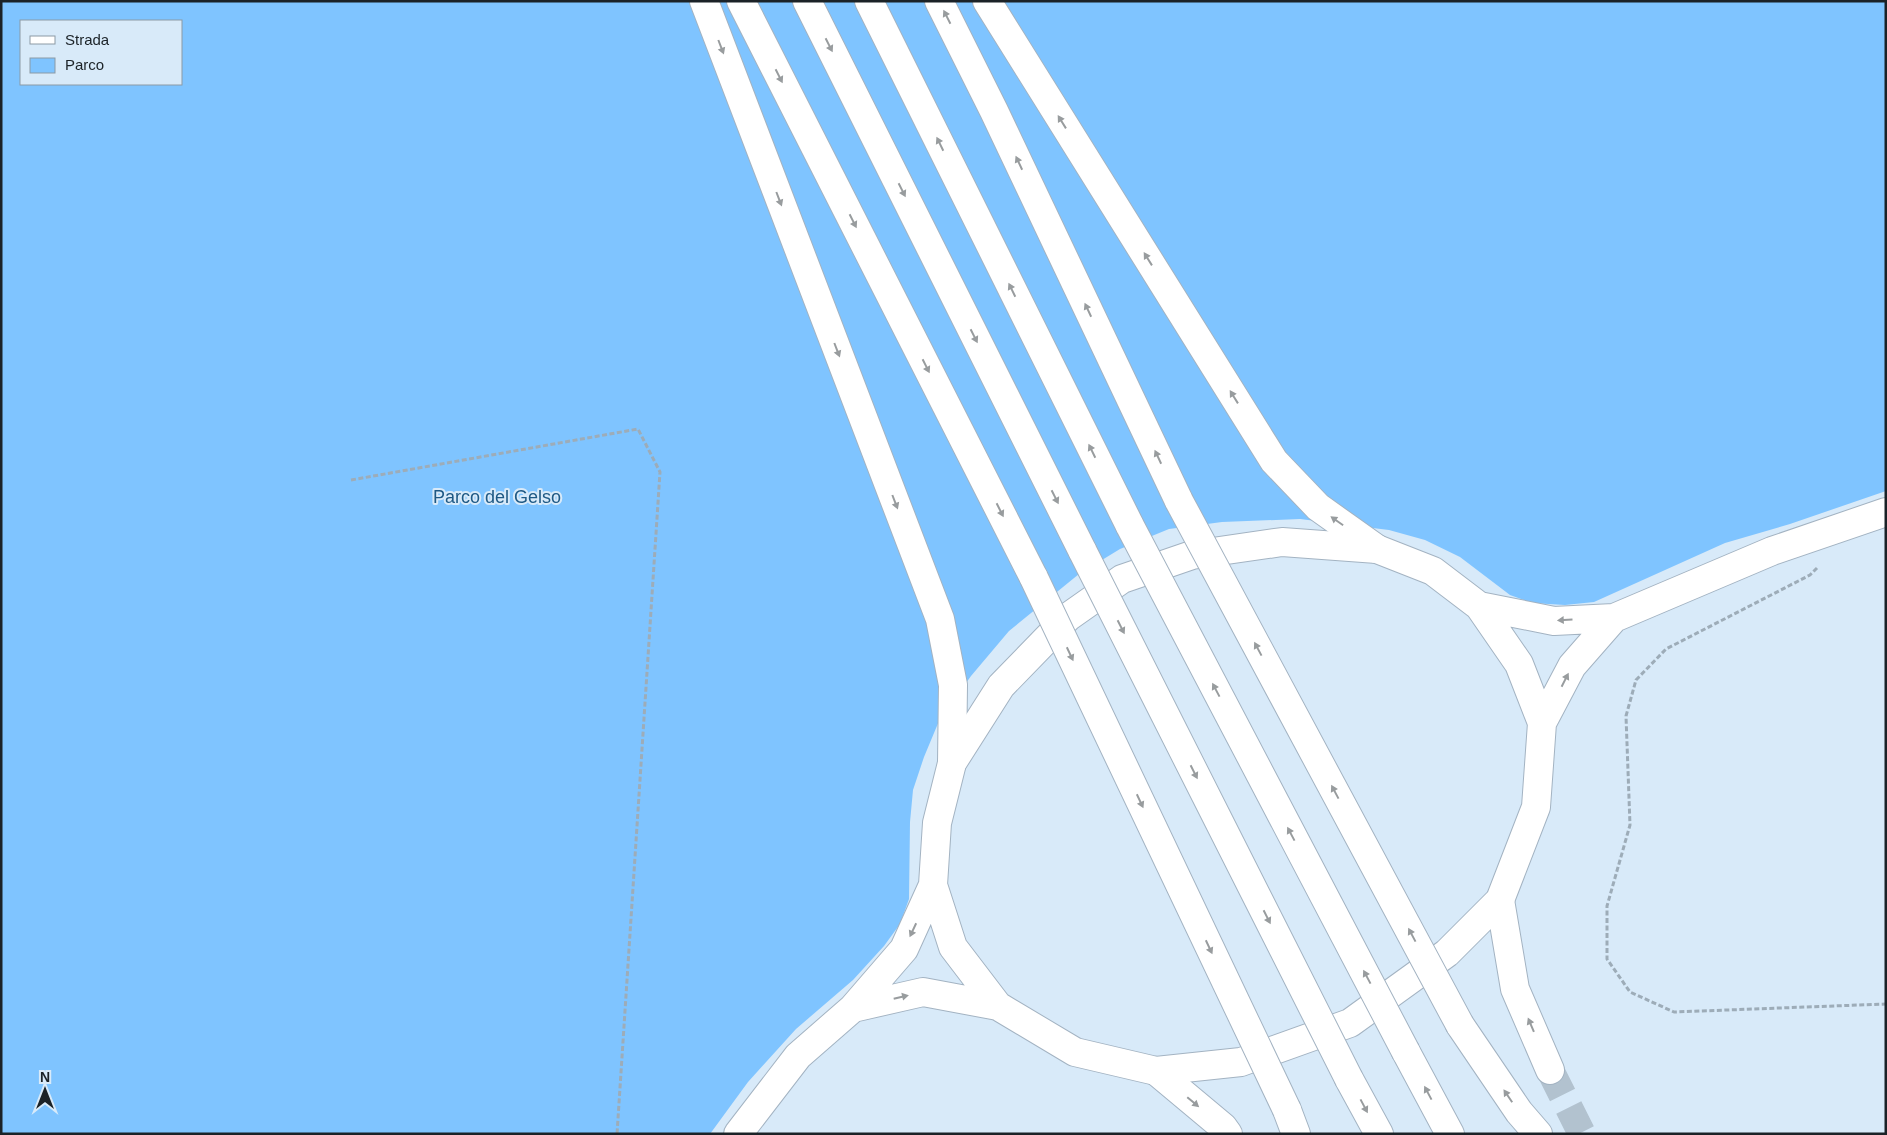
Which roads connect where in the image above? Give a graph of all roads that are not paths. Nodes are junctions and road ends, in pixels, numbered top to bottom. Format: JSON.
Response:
{"nodes":[{"id":1,"x":704,"y":1,"type":"edge"},
{"id":2,"x":741,"y":1,"type":"edge"},
{"id":3,"x":807,"y":1,"type":"edge"},
{"id":4,"x":869,"y":1,"type":"edge"},
{"id":5,"x":939,"y":1,"type":"edge"},
{"id":6,"x":987,"y":1,"type":"edge"},
{"id":7,"x":1886,"y":512,"type":"edge"},
{"id":8,"x":1377,"y":549,"type":"junction"},
{"id":9,"x":1480,"y":606,"type":"junction"},
{"id":10,"x":1614,"y":618,"type":"junction"},
{"id":11,"x":1542,"y":723,"type":"junction"},
{"id":12,"x":952,"y":763,"type":"junction"},
{"id":13,"x":934,"y":885,"type":"junction"},
{"id":14,"x":1500,"y":900,"type":"junction"},
{"id":15,"x":998,"y":1006,"type":"junction"},
{"id":16,"x":853,"y":1008,"type":"junction"},
{"id":17,"x":1550,"y":1070,"type":"tunnel mouth"},
{"id":18,"x":1156,"y":1071,"type":"junction"},
{"id":19,"x":1291,"y":1122,"type":"edge"},
{"id":20,"x":738,"y":1134,"type":"edge"},
{"id":21,"x":1228,"y":1134,"type":"edge"},
{"id":22,"x":1379,"y":1134,"type":"edge"},
{"id":23,"x":1450,"y":1134,"type":"edge"},
{"id":24,"x":1538,"y":1134,"type":"edge"}],
"edges":[{"from":1,"to":12,"type":"main road","one_way":true},
{"from":2,"to":19,"type":"main road","one_way":true,"bridge":true},
{"from":3,"to":22,"type":"main road","one_way":true,"bridge":true},
{"from":23,"to":4,"type":"main road","one_way":true,"bridge":true},
{"from":24,"to":5,"type":"main road","one_way":true,"bridge":true},
{"from":8,"to":6,"type":"main road","one_way":true},
{"from":7,"to":10,"type":"main road"},
{"from":8,"to":9,"type":"main road"},
{"from":8,"to":12,"type":"main road"},
{"from":10,"to":9,"type":"main road","one_way":true},
{"from":9,"to":11,"type":"main road"},
{"from":11,"to":10,"type":"main road","one_way":true},
{"from":11,"to":14,"type":"main road"},
{"from":12,"to":13,"type":"main road"},
{"from":13,"to":15,"type":"main road"},
{"from":13,"to":16,"type":"main road","one_way":true},
{"from":17,"to":14,"type":"main road","one_way":true},
{"from":14,"to":18,"type":"main road"},
{"from":16,"to":15,"type":"main road","one_way":true},
{"from":15,"to":18,"type":"main road"},
{"from":16,"to":20,"type":"main road"},
{"from":18,"to":21,"type":"main road","one_way":true}]}
